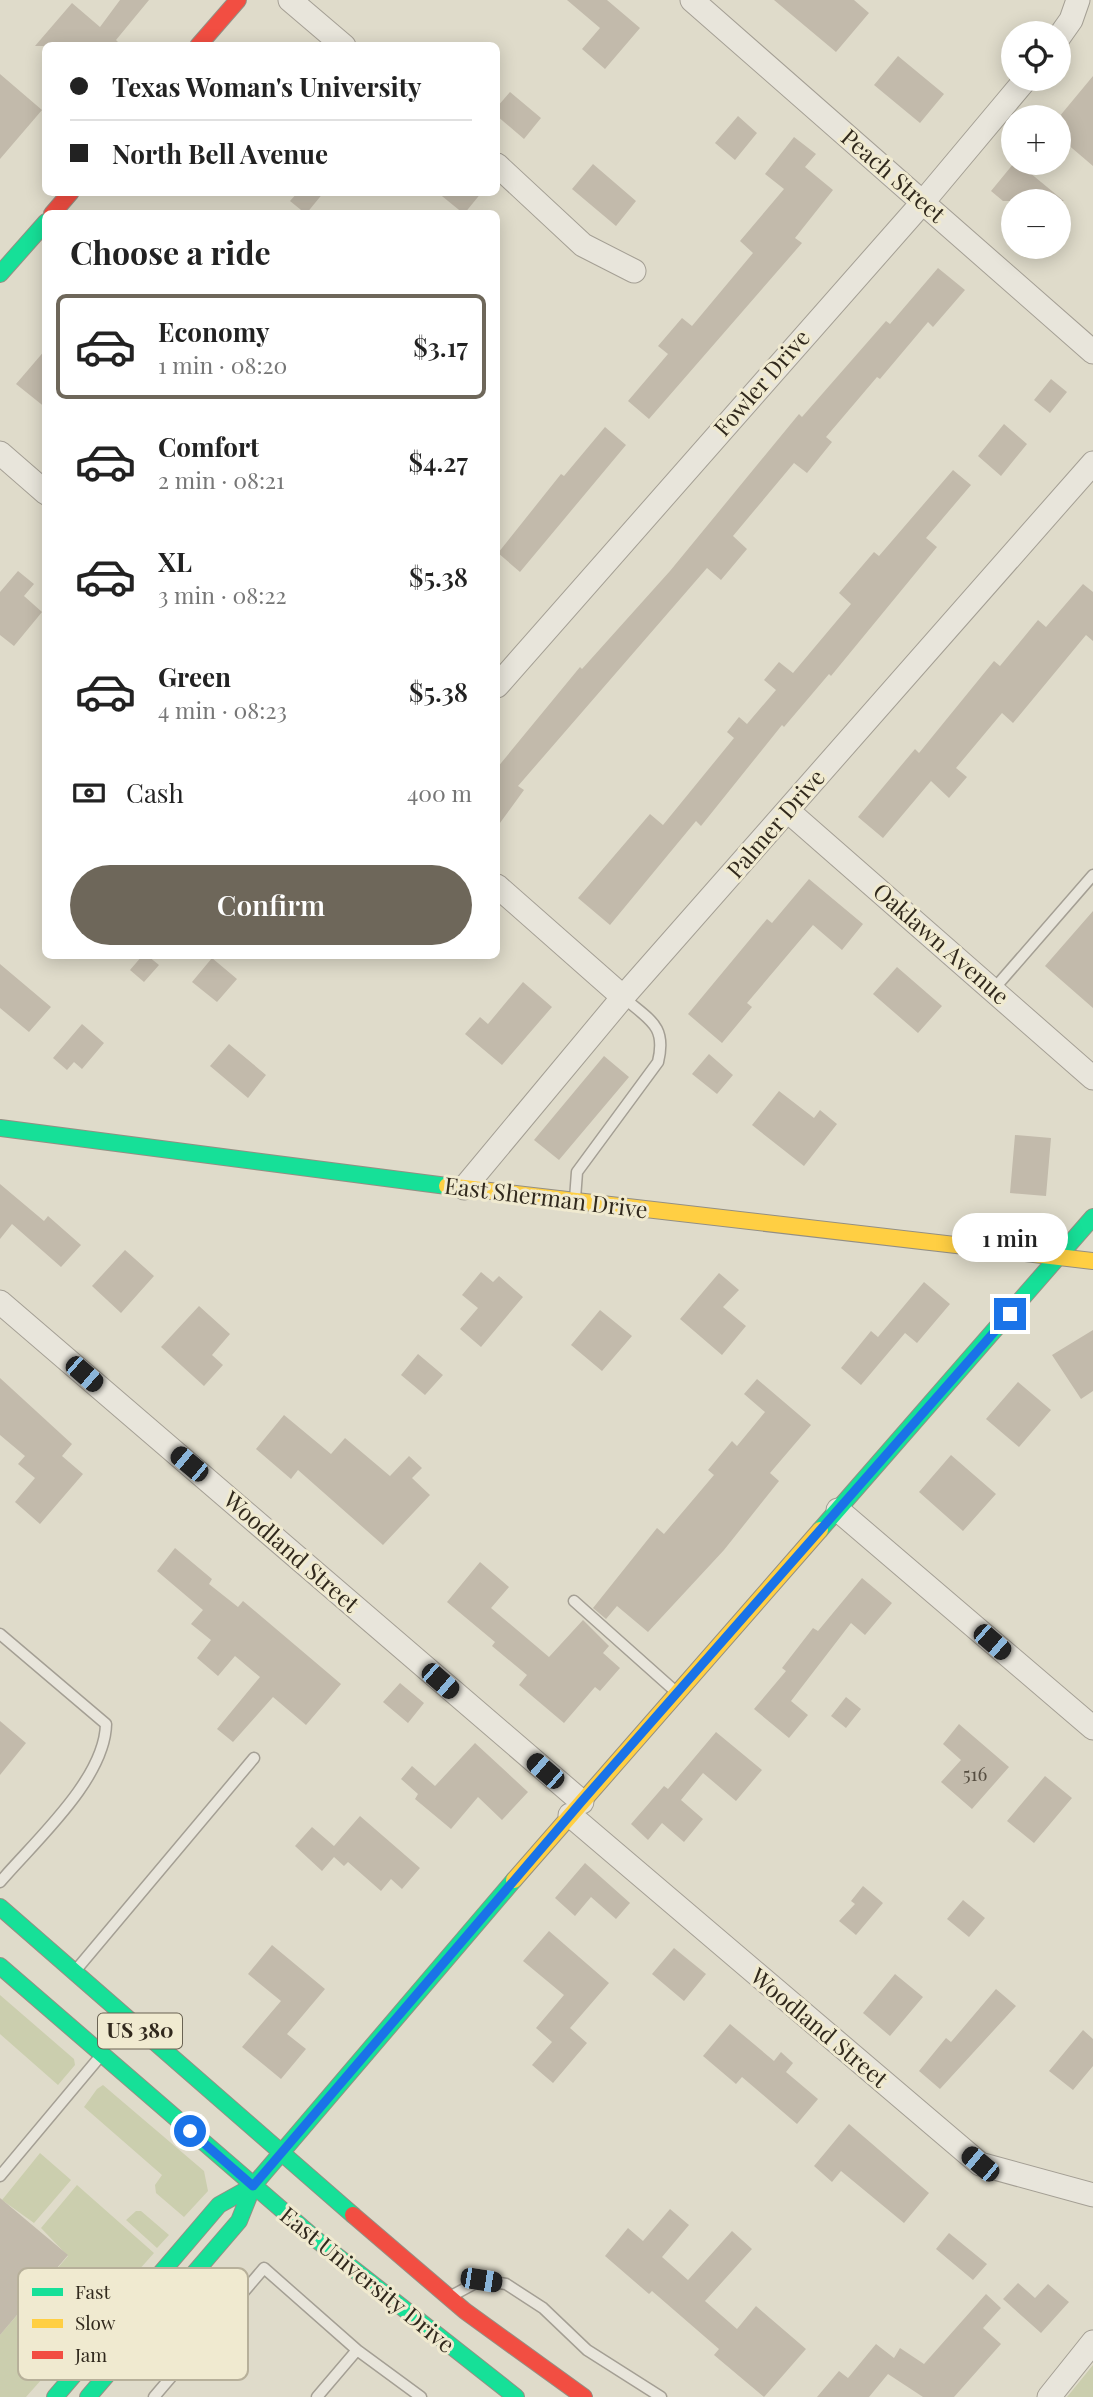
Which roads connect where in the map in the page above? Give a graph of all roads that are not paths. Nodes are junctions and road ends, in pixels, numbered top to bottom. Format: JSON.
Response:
{"nodes":[{"id":1,"x":238,"y":0,"type":"edge"},
{"id":2,"x":290,"y":0,"type":"edge"},
{"id":3,"x":692,"y":0,"type":"edge"},
{"id":4,"x":1078,"y":0,"type":"edge"},
{"id":5,"x":1070,"y":21,"type":"edge"},
{"id":6,"x":201,"y":42,"type":"edge"},
{"id":7,"x":339,"y":42,"type":"edge"},
{"id":8,"x":1016,"y":91,"type":"edge"},
{"id":9,"x":500,"y":168,"type":"edge"},
{"id":10,"x":68,"y":196,"type":"edge"},
{"id":11,"x":923,"y":202,"type":"junction"},
{"id":12,"x":55,"y":210,"type":"edge"},
{"id":13,"x":42,"y":227,"type":"edge"},
{"id":14,"x":634,"y":271,"type":"dead end"},
{"id":15,"x":0,"y":274,"type":"edge"},
{"id":16,"x":1093,"y":352,"type":"edge"},
{"id":17,"x":0,"y":453,"type":"edge"},
{"id":18,"x":1093,"y":463,"type":"edge"},
{"id":19,"x":42,"y":490,"type":"edge"},
{"id":20,"x":500,"y":683,"type":"edge"},
{"id":21,"x":788,"y":811,"type":"junction"},
{"id":22,"x":1093,"y":875,"type":"edge"},
{"id":23,"x":500,"y":889,"type":"edge"},
{"id":24,"x":993,"y":990,"type":"junction"},
{"id":25,"x":624,"y":998,"type":"junction"},
{"id":26,"x":1093,"y":1078,"type":"edge"},
{"id":27,"x":0,"y":1128,"type":"edge"},
{"id":28,"x":464,"y":1188,"type":"junction"},
{"id":29,"x":574,"y":1202,"type":"junction"},
{"id":30,"x":1093,"y":1217,"type":"edge"},
{"id":31,"x":1060,"y":1256,"type":"junction"},
{"id":32,"x":1093,"y":1261,"type":"edge"},
{"id":33,"x":0,"y":1302,"type":"edge"},
{"id":34,"x":838,"y":1510,"type":"junction"},
{"id":35,"x":574,"y":1601,"type":"dead end"},
{"id":36,"x":0,"y":1634,"type":"edge"},
{"id":37,"x":678,"y":1692,"type":"junction"},
{"id":38,"x":1093,"y":1728,"type":"edge"},
{"id":39,"x":254,"y":1758,"type":"dead end"},
{"id":40,"x":576,"y":1808,"type":"junction"},
{"id":41,"x":0,"y":1882,"type":"edge"},
{"id":42,"x":0,"y":1907,"type":"edge"},
{"id":43,"x":0,"y":1966,"type":"edge"},
{"id":44,"x":74,"y":1973,"type":"junction"},
{"id":45,"x":102,"y":2055,"type":"junction"},
{"id":46,"x":281,"y":2154,"type":"junction"},
{"id":47,"x":0,"y":2176,"type":"edge"},
{"id":48,"x":253,"y":2186,"type":"junction"},
{"id":49,"x":1093,"y":2195,"type":"edge"},
{"id":50,"x":165,"y":2268,"type":"edge"},
{"id":51,"x":199,"y":2268,"type":"edge"},
{"id":52,"x":248,"y":2288,"type":"edge"},
{"id":53,"x":449,"y":2297,"type":"junction"},
{"id":54,"x":1093,"y":2342,"type":"edge"},
{"id":55,"x":357,"y":2350,"type":"junction"},
{"id":56,"x":70,"y":2380,"type":"edge"},
{"id":57,"x":103,"y":2380,"type":"edge"},
{"id":58,"x":169,"y":2380,"type":"edge"},
{"id":59,"x":55,"y":2397,"type":"edge"},
{"id":60,"x":88,"y":2397,"type":"edge"},
{"id":61,"x":154,"y":2397,"type":"edge"},
{"id":62,"x":317,"y":2397,"type":"edge"},
{"id":63,"x":422,"y":2397,"type":"edge"},
{"id":64,"x":516,"y":2397,"type":"edge"},
{"id":65,"x":584,"y":2397,"type":"edge"},
{"id":66,"x":661,"y":2397,"type":"edge"},
{"id":67,"x":1049,"y":2397,"type":"edge"}],
"edges":[{"from":1,"to":6,"type":"main road"},
{"from":2,"to":7,"type":"street"},
{"from":3,"to":11,"type":"street","name":"Peach Street"},
{"from":4,"to":5,"type":"street"},
{"from":8,"to":11,"type":"street","name":"Fowler Drive"},
{"from":9,"to":14,"type":"street"},
{"from":10,"to":12,"type":"main road"},
{"from":11,"to":16,"type":"street","name":"Peach Street"},
{"from":11,"to":20,"type":"street","name":"Fowler Drive"},
{"from":13,"to":15,"type":"main road"},
{"from":17,"to":19,"type":"street"},
{"from":18,"to":21,"type":"street","name":"Palmer Drive"},
{"from":21,"to":24,"type":"street","name":"Oaklawn Avenue"},
{"from":21,"to":25,"type":"street","name":"Palmer Drive"},
{"from":22,"to":24,"type":"lane"},
{"from":23,"to":25,"type":"street"},
{"from":24,"to":26,"type":"street","name":"Oaklawn Avenue"},
{"from":25,"to":28,"type":"street","name":"Palmer Drive"},
{"from":25,"to":29,"type":"lane"},
{"from":27,"to":28,"type":"main road","name":"East Sherman Drive"},
{"from":28,"to":29,"type":"main road","name":"East Sherman Drive"},
{"from":29,"to":31,"type":"main road","name":"East Sherman Drive"},
{"from":30,"to":31,"type":"main road"},
{"from":31,"to":32,"type":"main road","name":"East Sherman Drive"},
{"from":31,"to":34,"type":"main road"},
{"from":33,"to":40,"type":"street","name":"Woodland Street"},
{"from":34,"to":37,"type":"main road"},
{"from":34,"to":38,"type":"street"},
{"from":35,"to":37,"type":"lane"},
{"from":36,"to":41,"type":"lane"},
{"from":37,"to":40,"type":"main road"},
{"from":39,"to":44,"type":"lane"},
{"from":40,"to":46,"type":"main road"},
{"from":40,"to":49,"type":"street","name":"Woodland Street"},
{"from":42,"to":44,"type":"main road","name":"East University Drive","number":"US 380"},
{"from":43,"to":45,"type":"main road","name":"East University Drive","number":"US 380"},
{"from":44,"to":46,"type":"main road","name":"East University Drive","number":"US 380"},
{"from":45,"to":47,"type":"lane"},
{"from":45,"to":48,"type":"main road","name":"East University Drive","number":"US 380"},
{"from":46,"to":48,"type":"main road"},
{"from":46,"to":53,"type":"main road","name":"East University Drive","number":"US 380"},
{"from":48,"to":50,"type":"main road"},
{"from":48,"to":51,"type":"main road"},
{"from":48,"to":64,"type":"main road","name":"East University Drive","number":"US 380"},
{"from":52,"to":55,"type":"lane"},
{"from":53,"to":65,"type":"main road","name":"East University Drive","number":"US 380"},
{"from":53,"to":66,"type":"lane"},
{"from":54,"to":67,"type":"street"},
{"from":55,"to":62,"type":"lane"},
{"from":55,"to":63,"type":"lane"},
{"from":56,"to":59,"type":"main road"},
{"from":57,"to":60,"type":"main road"},
{"from":58,"to":61,"type":"lane"}]}
